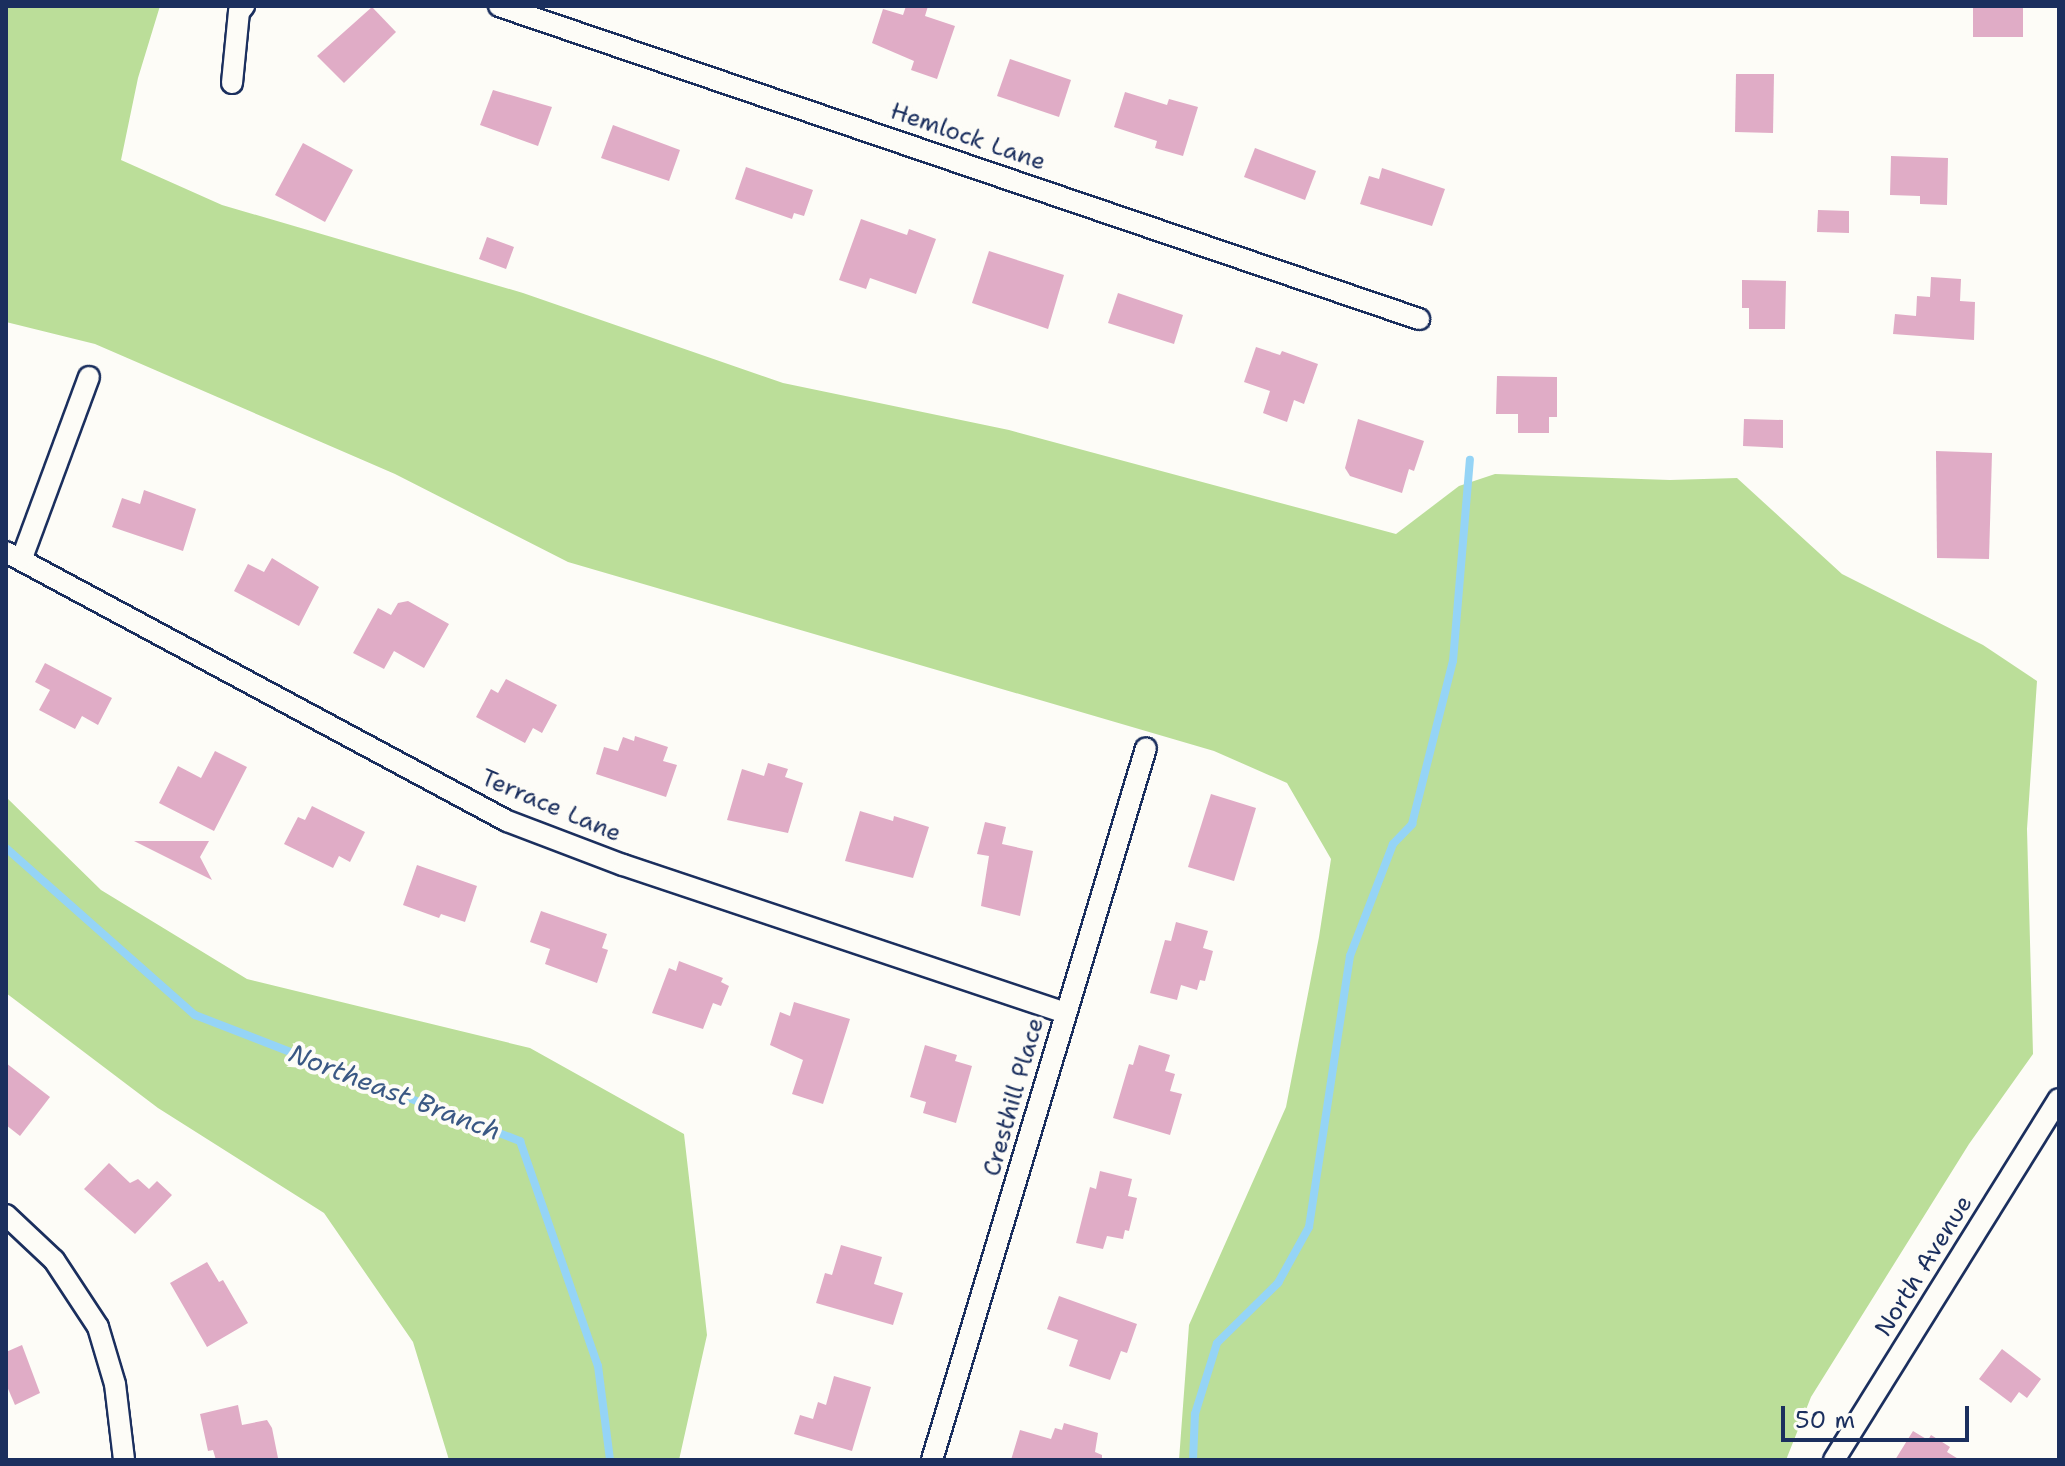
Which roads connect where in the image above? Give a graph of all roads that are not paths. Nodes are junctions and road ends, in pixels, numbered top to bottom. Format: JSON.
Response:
{"nodes":[{"id":1,"x":244,"y":6,"type":"edge"},
{"id":2,"x":499,"y":6,"type":"edge"},
{"id":3,"x":232,"y":83,"type":"dead end"},
{"id":4,"x":1419,"y":319,"type":"dead end"},
{"id":5,"x":89,"y":377,"type":"dead end"},
{"id":6,"x":14,"y":555,"type":"edge"},
{"id":7,"x":1146,"y":748,"type":"dead end"},
{"id":8,"x":1066,"y":1013,"type":"junction"},
{"id":9,"x":2059,"y":1099,"type":"edge"},
{"id":10,"x":6,"y":1215,"type":"edge"},
{"id":11,"x":124,"y":1460,"type":"edge"},
{"id":12,"x":932,"y":1460,"type":"edge"},
{"id":13,"x":1834,"y":1460,"type":"edge"}],
"edges":[{"from":1,"to":3,"type":"street"},
{"from":2,"to":4,"type":"street","name":"Hemlock Lane"},
{"from":5,"to":6,"type":"street"},
{"from":6,"to":8,"type":"street","name":"Terrace Lane"},
{"from":7,"to":8,"type":"street","name":"Cresthill Place"},
{"from":8,"to":12,"type":"street","name":"Cresthill Place"},
{"from":9,"to":13,"type":"street","name":"North Avenue"},
{"from":10,"to":11,"type":"street"}]}
